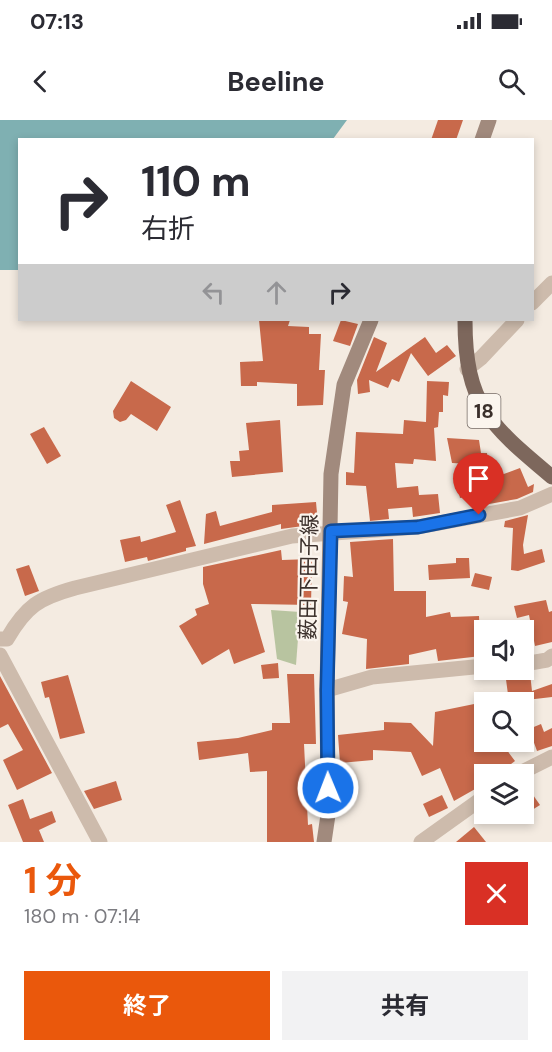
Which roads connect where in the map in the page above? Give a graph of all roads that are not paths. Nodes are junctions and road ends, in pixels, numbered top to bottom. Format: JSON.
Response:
{"nodes":[{"id":1,"x":489,"y":120,"type":"edge"},
{"id":2,"x":483,"y":138,"type":"edge"},
{"id":3,"x":552,"y":283,"type":"edge"},
{"id":4,"x":534,"y":301,"type":"edge"},
{"id":5,"x":371,"y":321,"type":"edge"},
{"id":6,"x":465,"y":321,"type":"edge"},
{"id":7,"x":516,"y":321,"type":"edge"},
{"id":8,"x":467,"y":369,"type":"junction"},
{"id":9,"x":552,"y":477,"type":"edge"},
{"id":10,"x":552,"y":494,"type":"edge"},
{"id":11,"x":331,"y":531,"type":"junction"},
{"id":12,"x":0,"y":639,"type":"edge"},
{"id":13,"x":0,"y":655,"type":"edge"},
{"id":14,"x":552,"y":656,"type":"edge"},
{"id":15,"x":534,"y":661,"type":"edge"},
{"id":16,"x":474,"y":667,"type":"edge"},
{"id":17,"x":327,"y":690,"type":"junction"},
{"id":18,"x":552,"y":757,"type":"edge"},
{"id":19,"x":534,"y":766,"type":"edge"},
{"id":20,"x":474,"y":804,"type":"edge"},
{"id":21,"x":100,"y":842,"type":"edge"},
{"id":22,"x":324,"y":842,"type":"edge"},
{"id":23,"x":421,"y":842,"type":"edge"}],
"edges":[{"from":1,"to":2,"type":"main road"},
{"from":3,"to":4,"type":"street"},
{"from":5,"to":11,"type":"main road","name":"薮田下田子線"},
{"from":6,"to":8,"type":"main road","number":"18"},
{"from":7,"to":8,"type":"street"},
{"from":8,"to":9,"type":"main road","number":"18"},
{"from":10,"to":11,"type":"street"},
{"from":11,"to":12,"type":"street"},
{"from":11,"to":17,"type":"main road","name":"薮田下田子線"},
{"from":13,"to":21,"type":"street"},
{"from":14,"to":15,"type":"street"},
{"from":16,"to":17,"type":"street"},
{"from":17,"to":22,"type":"main road","name":"薮田下田子線"},
{"from":18,"to":19,"type":"street"},
{"from":20,"to":23,"type":"street"}]}
